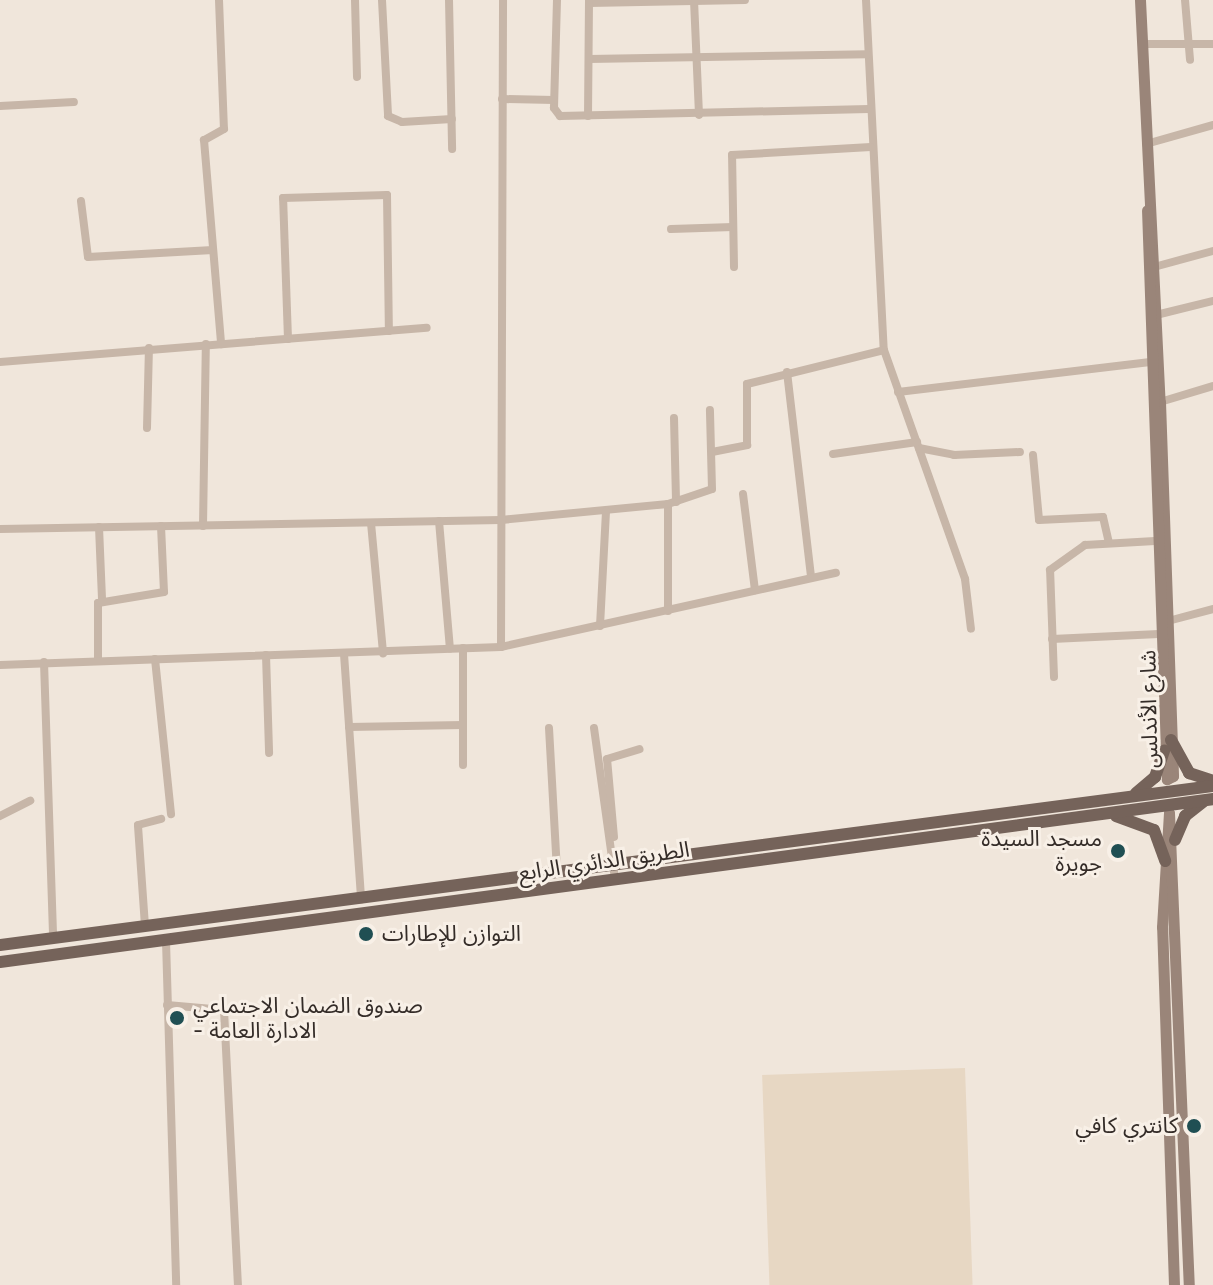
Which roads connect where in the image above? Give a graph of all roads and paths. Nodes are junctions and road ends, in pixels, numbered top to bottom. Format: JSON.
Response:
{"nodes":[{"id":1,"x":219,"y":0,"type":"edge"},
{"id":2,"x":355,"y":0,"type":"edge"},
{"id":3,"x":382,"y":0,"type":"edge"},
{"id":4,"x":449,"y":0,"type":"edge"},
{"id":5,"x":503,"y":0,"type":"edge"},
{"id":6,"x":557,"y":0,"type":"edge"},
{"id":7,"x":745,"y":0,"type":"edge"},
{"id":8,"x":866,"y":0,"type":"edge"},
{"id":9,"x":1140,"y":0,"type":"edge"},
{"id":10,"x":1185,"y":0,"type":"edge"},
{"id":11,"x":694,"y":1,"type":"edge"},
{"id":12,"x":589,"y":2,"type":"edge"},
{"id":13,"x":1142,"y":44,"type":"junction"},
{"id":14,"x":1188,"y":44,"type":"junction"},
{"id":15,"x":1213,"y":44,"type":"edge"},
{"id":16,"x":867,"y":54,"type":"junction"},
{"id":17,"x":697,"y":58,"type":"junction"},
{"id":18,"x":589,"y":59,"type":"junction"},
{"id":19,"x":1190,"y":60,"type":"dead end"},
{"id":20,"x":357,"y":77,"type":"dead end"},
{"id":21,"x":502,"y":99,"type":"junction"},
{"id":22,"x":554,"y":100,"type":"junction"},
{"id":23,"x":74,"y":102,"type":"dead end"},
{"id":24,"x":0,"y":106,"type":"edge"},
{"id":25,"x":869,"y":109,"type":"junction"},
{"id":26,"x":699,"y":115,"type":"junction"},
{"id":27,"x":588,"y":116,"type":"junction"},
{"id":28,"x":452,"y":119,"type":"junction"},
{"id":29,"x":1213,"y":125,"type":"edge"},
{"id":30,"x":1146,"y":144,"type":"junction"},
{"id":31,"x":871,"y":147,"type":"junction"},
{"id":32,"x":452,"y":149,"type":"dead end"},
{"id":33,"x":81,"y":201,"type":"dead end"},
{"id":34,"x":1147,"y":210,"type":"junction"},
{"id":35,"x":733,"y":227,"type":"junction"},
{"id":36,"x":671,"y":229,"type":"dead end"},
{"id":37,"x":213,"y":250,"type":"junction"},
{"id":38,"x":1213,"y":251,"type":"edge"},
{"id":39,"x":734,"y":267,"type":"dead end"},
{"id":40,"x":1154,"y":267,"type":"junction"},
{"id":41,"x":1213,"y":301,"type":"edge"},
{"id":42,"x":1156,"y":315,"type":"junction"},
{"id":43,"x":427,"y":328,"type":"dead end"},
{"id":44,"x":389,"y":331,"type":"junction"},
{"id":45,"x":288,"y":339,"type":"junction"},
{"id":46,"x":206,"y":344,"type":"junction"},
{"id":47,"x":221,"y":344,"type":"junction"},
{"id":48,"x":149,"y":348,"type":"junction"},
{"id":49,"x":884,"y":350,"type":"junction"},
{"id":50,"x":0,"y":362,"type":"edge"},
{"id":51,"x":1150,"y":362,"type":"junction"},
{"id":52,"x":787,"y":372,"type":"junction"},
{"id":53,"x":1213,"y":386,"type":"edge"},
{"id":54,"x":898,"y":392,"type":"junction"},
{"id":55,"x":1160,"y":402,"type":"junction"},
{"id":56,"x":710,"y":410,"type":"dead end"},
{"id":57,"x":674,"y":418,"type":"dead end"},
{"id":58,"x":147,"y":428,"type":"dead end"},
{"id":59,"x":918,"y":445,"type":"junction"},
{"id":60,"x":712,"y":452,"type":"junction"},
{"id":61,"x":1020,"y":452,"type":"dead end"},
{"id":62,"x":833,"y":454,"type":"dead end"},
{"id":63,"x":1033,"y":455,"type":"dead end"},
{"id":64,"x":743,"y":494,"type":"dead end"},
{"id":65,"x":672,"y":503,"type":"junction"},
{"id":66,"x":606,"y":511,"type":"junction"},
{"id":67,"x":501,"y":520,"type":"junction"},
{"id":68,"x":439,"y":521,"type":"junction"},
{"id":69,"x":371,"y":523,"type":"junction"},
{"id":70,"x":161,"y":526,"type":"junction"},
{"id":71,"x":203,"y":526,"type":"junction"},
{"id":72,"x":99,"y":527,"type":"junction"},
{"id":73,"x":0,"y":529,"type":"edge"},
{"id":74,"x":1155,"y":541,"type":"junction"},
{"id":75,"x":1109,"y":542,"type":"junction"},
{"id":76,"x":1161,"y":563,"type":"junction"},
{"id":77,"x":836,"y":573,"type":"dead end"},
{"id":78,"x":811,"y":576,"type":"junction"},
{"id":79,"x":755,"y":590,"type":"junction"},
{"id":80,"x":102,"y":600,"type":"junction"},
{"id":81,"x":1213,"y":609,"type":"edge"},
{"id":82,"x":668,"y":611,"type":"junction"},
{"id":83,"x":1168,"y":621,"type":"junction"},
{"id":84,"x":600,"y":626,"type":"junction"},
{"id":85,"x":971,"y":629,"type":"dead end"},
{"id":86,"x":1159,"y":634,"type":"junction"},
{"id":87,"x":1052,"y":639,"type":"junction"},
{"id":88,"x":501,"y":647,"type":"junction"},
{"id":89,"x":463,"y":648,"type":"junction"},
{"id":90,"x":450,"y":649,"type":"junction"},
{"id":91,"x":383,"y":653,"type":"junction"},
{"id":92,"x":344,"y":654,"type":"junction"},
{"id":93,"x":266,"y":655,"type":"junction"},
{"id":94,"x":155,"y":659,"type":"junction"},
{"id":95,"x":98,"y":660,"type":"junction"},
{"id":96,"x":44,"y":662,"type":"junction"},
{"id":97,"x":0,"y":665,"type":"edge"},
{"id":98,"x":1054,"y":677,"type":"dead end"},
{"id":99,"x":463,"y":725,"type":"junction"},
{"id":100,"x":349,"y":727,"type":"junction"},
{"id":101,"x":549,"y":728,"type":"dead end"},
{"id":102,"x":594,"y":728,"type":"dead end"},
{"id":103,"x":1168,"y":746,"type":"junction"},
{"id":104,"x":640,"y":749,"type":"dead end"},
{"id":105,"x":269,"y":753,"type":"dead end"},
{"id":106,"x":463,"y":765,"type":"dead end"},
{"id":107,"x":1213,"y":783,"type":"edge"},
{"id":108,"x":1127,"y":798,"type":"junction"},
{"id":109,"x":1210,"y":800,"type":"edge"},
{"id":110,"x":30,"y":801,"type":"dead end"},
{"id":111,"x":1092,"y":813,"type":"junction"},
{"id":112,"x":171,"y":814,"type":"dead end"},
{"id":113,"x":0,"y":816,"type":"edge"},
{"id":114,"x":161,"y":819,"type":"dead end"},
{"id":115,"x":1175,"y":840,"type":"junction"},
{"id":116,"x":1165,"y":861,"type":"junction"},
{"id":117,"x":617,"y":865,"type":"junction"},
{"id":118,"x":557,"y":873,"type":"junction"},
{"id":119,"x":615,"y":879,"type":"junction"},
{"id":120,"x":407,"y":893,"type":"junction"},
{"id":121,"x":361,"y":899,"type":"junction"},
{"id":122,"x":407,"y":908,"type":"junction"},
{"id":123,"x":145,"y":926,"type":"junction"},
{"id":124,"x":53,"y":939,"type":"junction"},
{"id":125,"x":166,"y":941,"type":"junction"},
{"id":126,"x":0,"y":945,"type":"edge"},
{"id":127,"x":0,"y":962,"type":"edge"},
{"id":128,"x":1180,"y":990,"type":"junction"},
{"id":129,"x":1163,"y":991,"type":"junction"},
{"id":130,"x":167,"y":1005,"type":"junction"},
{"id":131,"x":176,"y":1285,"type":"edge"},
{"id":132,"x":238,"y":1285,"type":"edge"},
{"id":133,"x":1174,"y":1285,"type":"edge"},
{"id":134,"x":1189,"y":1285,"type":"edge"}],
"edges":[{"from":1,"to":37,"type":"street"},
{"from":2,"to":20,"type":"street"},
{"from":3,"to":28,"type":"street"},
{"from":4,"to":28,"type":"street"},
{"from":5,"to":21,"type":"street"},
{"from":6,"to":22,"type":"street"},
{"from":7,"to":11,"type":"street"},
{"from":8,"to":16,"type":"street"},
{"from":9,"to":13,"type":"main road","name":"شارع الأندلس"},
{"from":10,"to":14,"type":"street"},
{"from":11,"to":12,"type":"street"},
{"from":11,"to":17,"type":"street"},
{"from":12,"to":18,"type":"street"},
{"from":13,"to":14,"type":"street"},
{"from":13,"to":30,"type":"main road","name":"شارع الأندلس"},
{"from":14,"to":15,"type":"street"},
{"from":14,"to":19,"type":"street"},
{"from":16,"to":17,"type":"street"},
{"from":16,"to":25,"type":"street"},
{"from":17,"to":18,"type":"street"},
{"from":17,"to":26,"type":"street"},
{"from":18,"to":27,"type":"street"},
{"from":21,"to":22,"type":"street"},
{"from":21,"to":67,"type":"street"},
{"from":22,"to":27,"type":"street"},
{"from":23,"to":24,"type":"street"},
{"from":25,"to":26,"type":"street"},
{"from":25,"to":31,"type":"street"},
{"from":26,"to":27,"type":"street"},
{"from":28,"to":32,"type":"street"},
{"from":29,"to":30,"type":"street"},
{"from":30,"to":34,"type":"main road","name":"شارع الأندلس"},
{"from":31,"to":35,"type":"street"},
{"from":31,"to":49,"type":"street"},
{"from":33,"to":37,"type":"street"},
{"from":34,"to":40,"type":"main road","name":"شارع الأندلس"},
{"from":34,"to":51,"type":"main road","name":"شارع الأندلس"},
{"from":35,"to":36,"type":"street"},
{"from":35,"to":39,"type":"street"},
{"from":37,"to":47,"type":"street"},
{"from":38,"to":40,"type":"street"},
{"from":40,"to":42,"type":"main road","name":"شارع الأندلس"},
{"from":41,"to":42,"type":"street"},
{"from":42,"to":55,"type":"main road","name":"شارع الأندلس"},
{"from":43,"to":44,"type":"street"},
{"from":44,"to":45,"type":"street"},
{"from":44,"to":45,"type":"street"},
{"from":45,"to":47,"type":"street"},
{"from":46,"to":47,"type":"street"},
{"from":46,"to":48,"type":"street"},
{"from":46,"to":71,"type":"street"},
{"from":48,"to":50,"type":"street"},
{"from":48,"to":58,"type":"street"},
{"from":49,"to":52,"type":"street"},
{"from":49,"to":54,"type":"street"},
{"from":51,"to":54,"type":"street"},
{"from":51,"to":74,"type":"main road","name":"شارع الأندلس"},
{"from":52,"to":60,"type":"street"},
{"from":52,"to":78,"type":"street"},
{"from":53,"to":55,"type":"street"},
{"from":54,"to":59,"type":"street"},
{"from":55,"to":76,"type":"main road","name":"شارع الأندلس"},
{"from":56,"to":60,"type":"street"},
{"from":57,"to":65,"type":"street"},
{"from":59,"to":61,"type":"street"},
{"from":59,"to":62,"type":"street"},
{"from":59,"to":85,"type":"street"},
{"from":60,"to":65,"type":"street"},
{"from":63,"to":75,"type":"street"},
{"from":64,"to":79,"type":"street"},
{"from":65,"to":66,"type":"street"},
{"from":65,"to":82,"type":"street"},
{"from":66,"to":67,"type":"street"},
{"from":66,"to":84,"type":"street"},
{"from":67,"to":68,"type":"street"},
{"from":67,"to":88,"type":"street"},
{"from":68,"to":69,"type":"street"},
{"from":68,"to":90,"type":"street"},
{"from":69,"to":71,"type":"street"},
{"from":69,"to":91,"type":"street"},
{"from":70,"to":71,"type":"street"},
{"from":70,"to":72,"type":"street"},
{"from":70,"to":80,"type":"street"},
{"from":72,"to":73,"type":"street"},
{"from":72,"to":80,"type":"street"},
{"from":74,"to":75,"type":"street"},
{"from":74,"to":76,"type":"main road","name":"شارع الأندلس"},
{"from":75,"to":87,"type":"street"},
{"from":76,"to":83,"type":"main road","name":"شارع الأندلس"},
{"from":76,"to":86,"type":"main road","name":"شارع الأندلس"},
{"from":77,"to":78,"type":"street"},
{"from":78,"to":79,"type":"street"},
{"from":79,"to":82,"type":"street"},
{"from":80,"to":95,"type":"street"},
{"from":81,"to":83,"type":"street"},
{"from":82,"to":84,"type":"street"},
{"from":83,"to":103,"type":"main road","name":"شارع الأندلس"},
{"from":84,"to":88,"type":"street"},
{"from":86,"to":87,"type":"street"},
{"from":86,"to":103,"type":"main road","name":"شارع الأندلس"},
{"from":87,"to":98,"type":"street"},
{"from":88,"to":89,"type":"street"},
{"from":89,"to":90,"type":"street"},
{"from":89,"to":99,"type":"street"},
{"from":90,"to":91,"type":"street"},
{"from":91,"to":92,"type":"street"},
{"from":92,"to":93,"type":"street"},
{"from":92,"to":100,"type":"street"},
{"from":93,"to":94,"type":"street"},
{"from":93,"to":105,"type":"street"},
{"from":94,"to":95,"type":"street"},
{"from":94,"to":112,"type":"street"},
{"from":95,"to":96,"type":"street"},
{"from":96,"to":97,"type":"street"},
{"from":96,"to":124,"type":"street"},
{"from":99,"to":100,"type":"street"},
{"from":99,"to":106,"type":"street"},
{"from":100,"to":121,"type":"street"},
{"from":101,"to":118,"type":"street"},
{"from":102,"to":117,"type":"street"},
{"from":103,"to":107,"type":"main road"},
{"from":103,"to":108,"type":"main road"},
{"from":104,"to":117,"type":"street"},
{"from":107,"to":108,"type":"main road","name":"الطريق الدائري الرابع"},
{"from":108,"to":117,"type":"main road","name":"الطريق الدائري الرابع"},
{"from":109,"to":111,"type":"main road","name":"الطريق الدائري الرابع"},
{"from":109,"to":115,"type":"main road"},
{"from":110,"to":113,"type":"street"},
{"from":111,"to":116,"type":"main road"},
{"from":111,"to":119,"type":"main road","name":"الطريق الدائري الرابع"},
{"from":114,"to":123,"type":"street"},
{"from":115,"to":116,"type":"main road"},
{"from":115,"to":128,"type":"main road"},
{"from":116,"to":129,"type":"main road"},
{"from":117,"to":118,"type":"main road","name":"الطريق الدائري الرابع"},
{"from":117,"to":119,"type":"street"},
{"from":118,"to":120,"type":"main road","name":"الطريق الدائري الرابع"},
{"from":119,"to":122,"type":"main road","name":"الطريق الدائري الرابع"},
{"from":120,"to":121,"type":"main road","name":"الطريق الدائري الرابع"},
{"from":120,"to":122,"type":"main road"},
{"from":121,"to":123,"type":"main road","name":"الطريق الدائري الرابع"},
{"from":122,"to":125,"type":"main road","name":"الطريق الدائري الرابع"},
{"from":123,"to":124,"type":"main road","name":"الطريق الدائري الرابع"},
{"from":124,"to":126,"type":"main road","name":"الطريق الدائري الرابع"},
{"from":125,"to":127,"type":"main road","name":"الطريق الدائري الرابع"},
{"from":125,"to":130,"type":"street"},
{"from":128,"to":129,"type":"main road"},
{"from":128,"to":134,"type":"main road"},
{"from":129,"to":133,"type":"main road"},
{"from":130,"to":131,"type":"street"},
{"from":130,"to":132,"type":"street"}]}
